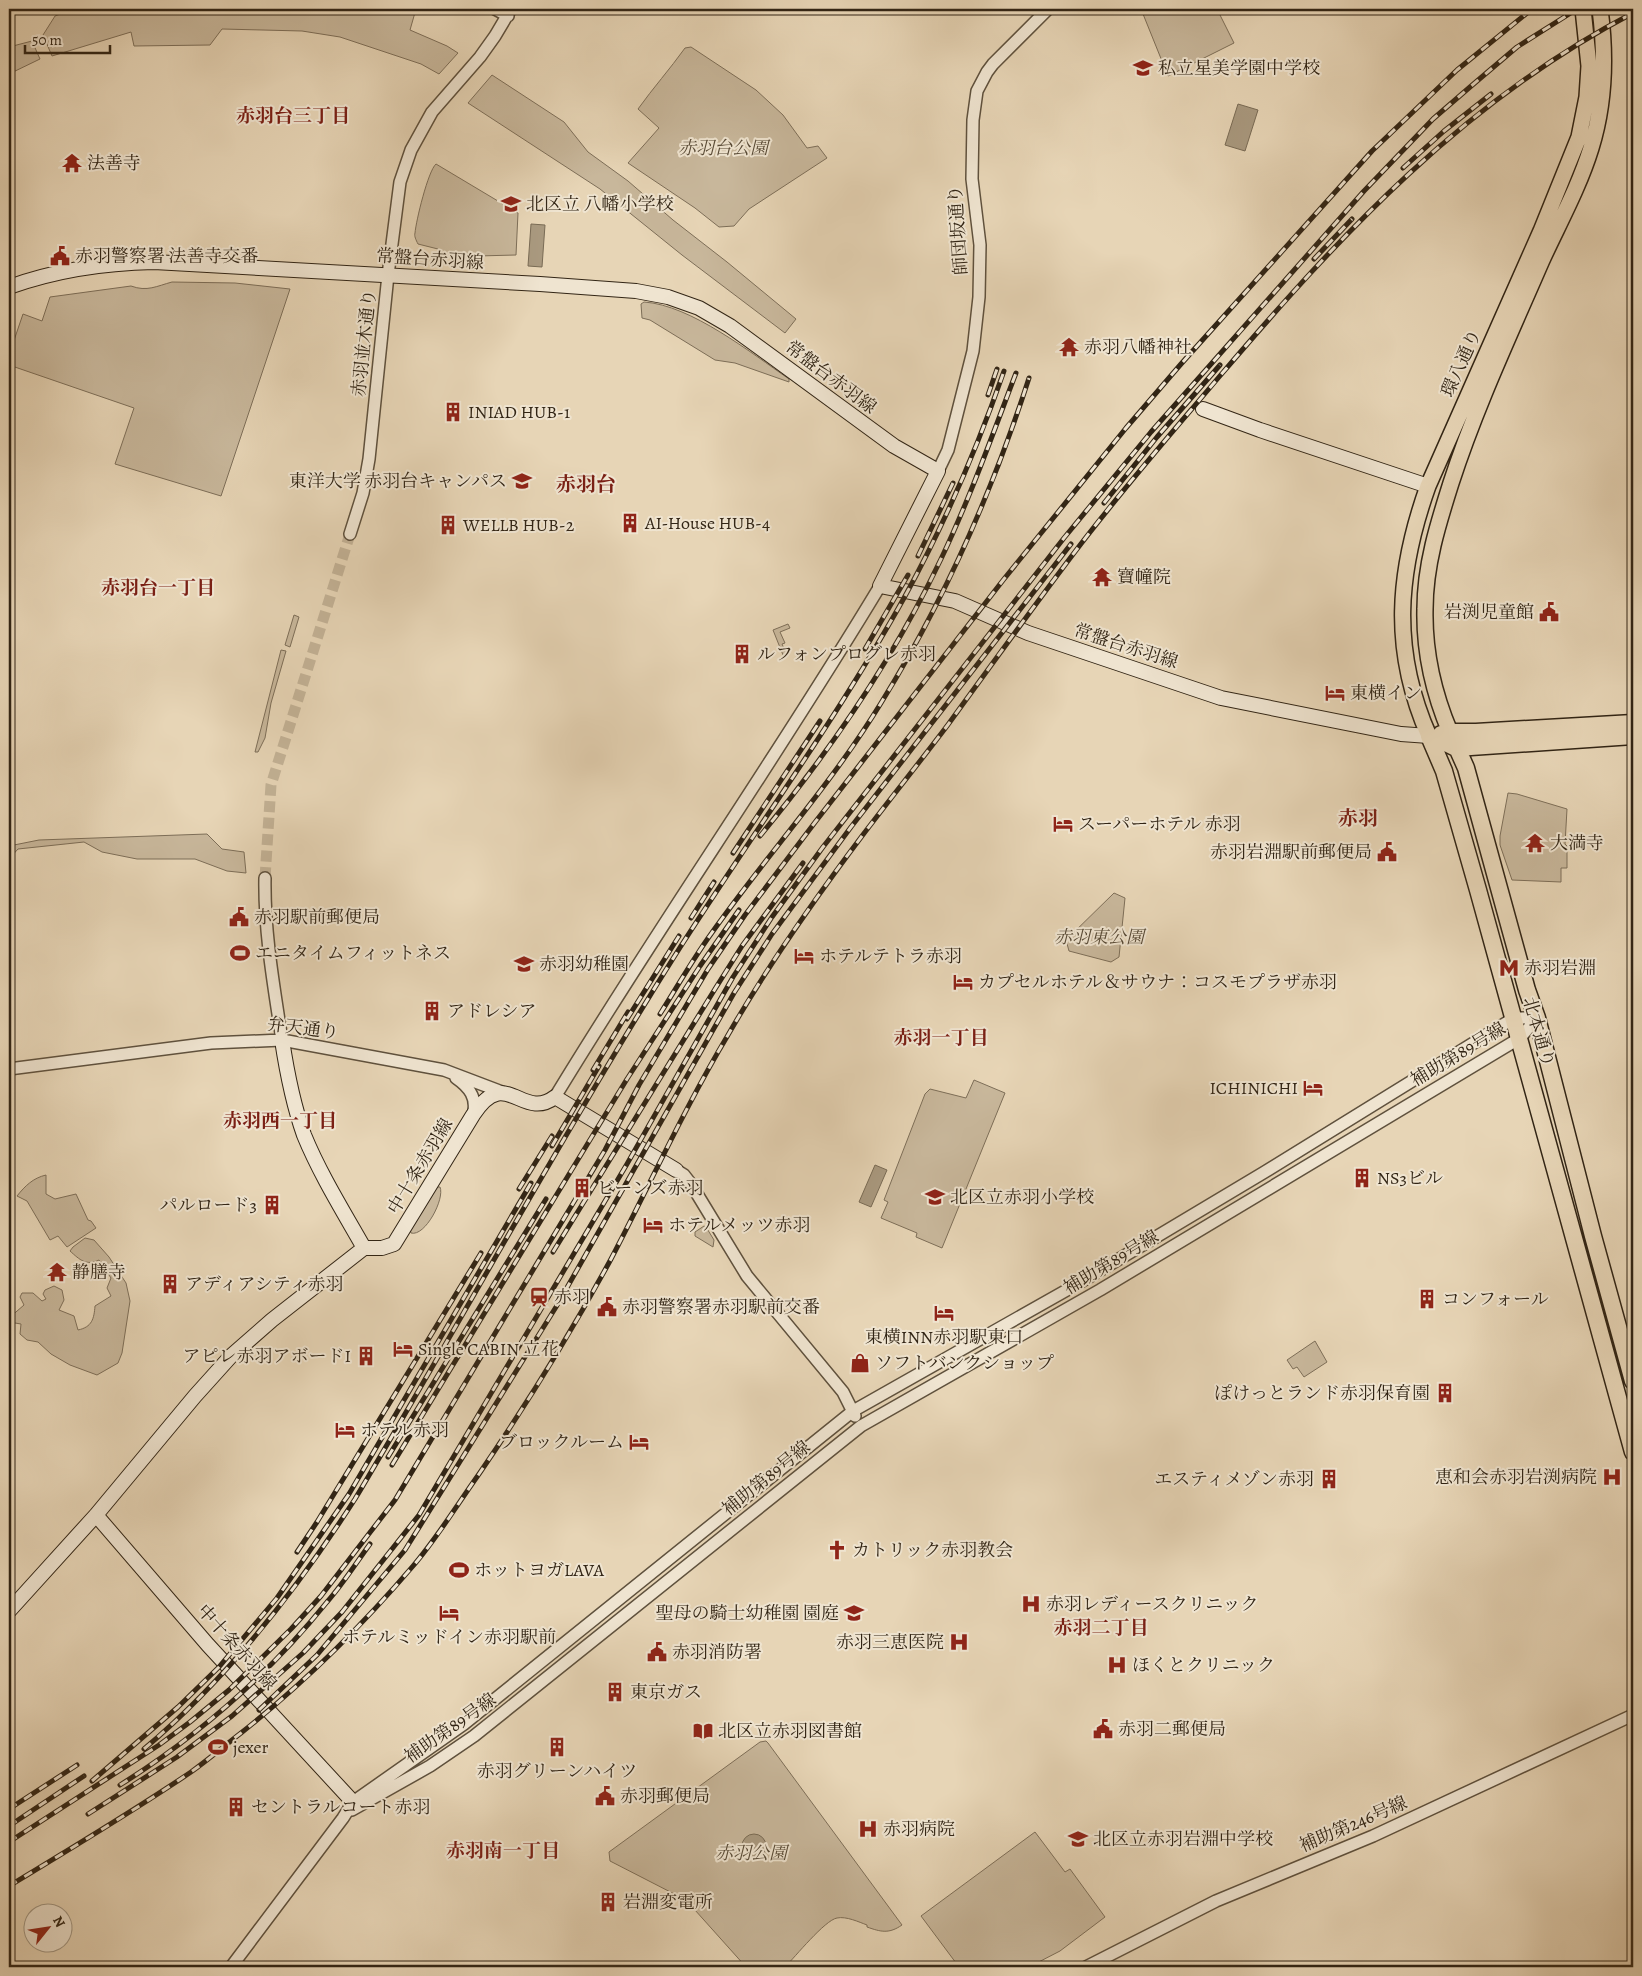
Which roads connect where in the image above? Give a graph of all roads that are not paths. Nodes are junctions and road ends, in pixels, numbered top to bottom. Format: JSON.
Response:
{"nodes":[{"id":1,"x":495,"y":9,"type":"edge"},
{"id":2,"x":1048,"y":9,"type":"edge"},
{"id":3,"x":1583,"y":9,"type":"edge"},
{"id":4,"x":1600,"y":9,"type":"edge"},
{"id":5,"x":510,"y":12,"type":"edge"},
{"id":6,"x":388,"y":275,"type":"junction"},
{"id":7,"x":9,"y":287,"type":"edge"},
{"id":8,"x":1474,"y":399,"type":"junction"},
{"id":9,"x":1203,"y":408,"type":"dead end"},
{"id":10,"x":938,"y":471,"type":"junction"},
{"id":11,"x":1428,"y":486,"type":"junction"},
{"id":12,"x":350,"y":534,"type":"tunnel mouth"},
{"id":13,"x":880,"y":586,"type":"junction"},
{"id":14,"x":1633,"y":723,"type":"edge"},
{"id":15,"x":1450,"y":732,"type":"junction"},
{"id":16,"x":1430,"y":736,"type":"junction"},
{"id":17,"x":1633,"y":736,"type":"edge"},
{"id":18,"x":1456,"y":748,"type":"junction"},
{"id":19,"x":265,"y":878,"type":"tunnel mouth"},
{"id":20,"x":1514,"y":1018,"type":"junction"},
{"id":21,"x":1537,"y":1018,"type":"junction"},
{"id":22,"x":1520,"y":1038,"type":"junction"},
{"id":23,"x":282,"y":1040,"type":"junction"},
{"id":24,"x":9,"y":1068,"type":"edge"},
{"id":25,"x":444,"y":1070,"type":"junction"},
{"id":26,"x":502,"y":1092,"type":"junction"},
{"id":27,"x":555,"y":1097,"type":"junction"},
{"id":28,"x":473,"y":1115,"type":"junction"},
{"id":29,"x":676,"y":1170,"type":"joint"},
{"id":30,"x":364,"y":1248,"type":"junction"},
{"id":31,"x":1633,"y":1381,"type":"edge"},
{"id":32,"x":853,"y":1411,"type":"junction"},
{"id":33,"x":861,"y":1426,"type":"junction"},
{"id":34,"x":1633,"y":1452,"type":"edge"},
{"id":35,"x":96,"y":1515,"type":"junction"},
{"id":36,"x":9,"y":1611,"type":"edge"},
{"id":37,"x":1633,"y":1715,"type":"edge"},
{"id":38,"x":353,"y":1802,"type":"junction"},
{"id":39,"x":343,"y":1818,"type":"junction"},
{"id":40,"x":230,"y":1967,"type":"edge"},
{"id":41,"x":1086,"y":1967,"type":"edge"}],
"edges":[{"from":1,"to":5,"type":"street"},
{"from":2,"to":10,"type":"street","name":"師団坂通り"},
{"from":3,"to":8,"type":"main road","name":"環八通り"},
{"from":4,"to":8,"type":"main road","name":"環八通り"},
{"from":5,"to":6,"type":"street","name":"赤羽並木通り"},
{"from":6,"to":7,"type":"main road","name":"常盤台赤羽線"},
{"from":6,"to":10,"type":"main road","name":"常盤台赤羽線"},
{"from":6,"to":12,"type":"street","name":"赤羽並木通り"},
{"from":8,"to":11,"type":"main road","name":"環八通り"},
{"from":8,"to":15,"type":"main road","name":"環八通り"},
{"from":9,"to":11,"type":"main road"},
{"from":10,"to":13,"type":"main road"},
{"from":11,"to":16,"type":"main road","name":"環八通り"},
{"from":13,"to":16,"type":"main road","name":"常盤台赤羽線"},
{"from":13,"to":27,"type":"street"},
{"from":14,"to":15,"type":"highway"},
{"from":15,"to":16,"type":"highway"},
{"from":15,"to":18,"type":"highway","name":"北本通り"},
{"from":16,"to":18,"type":"highway"},
{"from":16,"to":20,"type":"highway","name":"北本通り"},
{"from":17,"to":18,"type":"highway"},
{"from":18,"to":21,"type":"highway","name":"北本通り"},
{"from":19,"to":23,"type":"street"},
{"from":20,"to":21,"type":"street","name":"補助第89号線"},
{"from":20,"to":22,"type":"highway","name":"北本通り"},
{"from":20,"to":32,"type":"street","name":"補助第89号線"},
{"from":21,"to":22,"type":"street","name":"補助第89号線"},
{"from":21,"to":31,"type":"highway","name":"北本通り"},
{"from":22,"to":33,"type":"street","name":"補助第89号線"},
{"from":22,"to":34,"type":"highway","name":"北本通り"},
{"from":23,"to":24,"type":"street","name":"弁天通り"},
{"from":23,"to":25,"type":"street","name":"弁天通り"},
{"from":23,"to":30,"type":"main road"},
{"from":25,"to":26,"type":"street","name":"弁天通り"},
{"from":25,"to":28,"type":"street"},
{"from":26,"to":27,"type":"main road","name":"弁天通り"},
{"from":26,"to":28,"type":"main road","name":"中十条赤羽線"},
{"from":27,"to":29,"type":"main road"},
{"from":28,"to":30,"type":"main road","name":"中十条赤羽線"},
{"from":29,"to":32,"type":"street"},
{"from":30,"to":35,"type":"main road"},
{"from":32,"to":33,"type":"street"},
{"from":32,"to":38,"type":"street","name":"補助第89号線"},
{"from":33,"to":39,"type":"street","name":"補助第89号線"},
{"from":35,"to":36,"type":"main road"},
{"from":35,"to":38,"type":"main road","name":"中十条赤羽線"},
{"from":37,"to":41,"type":"street","name":"補助第246号線"},
{"from":38,"to":39,"type":"street","name":"補助第89号線"},
{"from":39,"to":40,"type":"street","name":"補助第89号線"}]}
